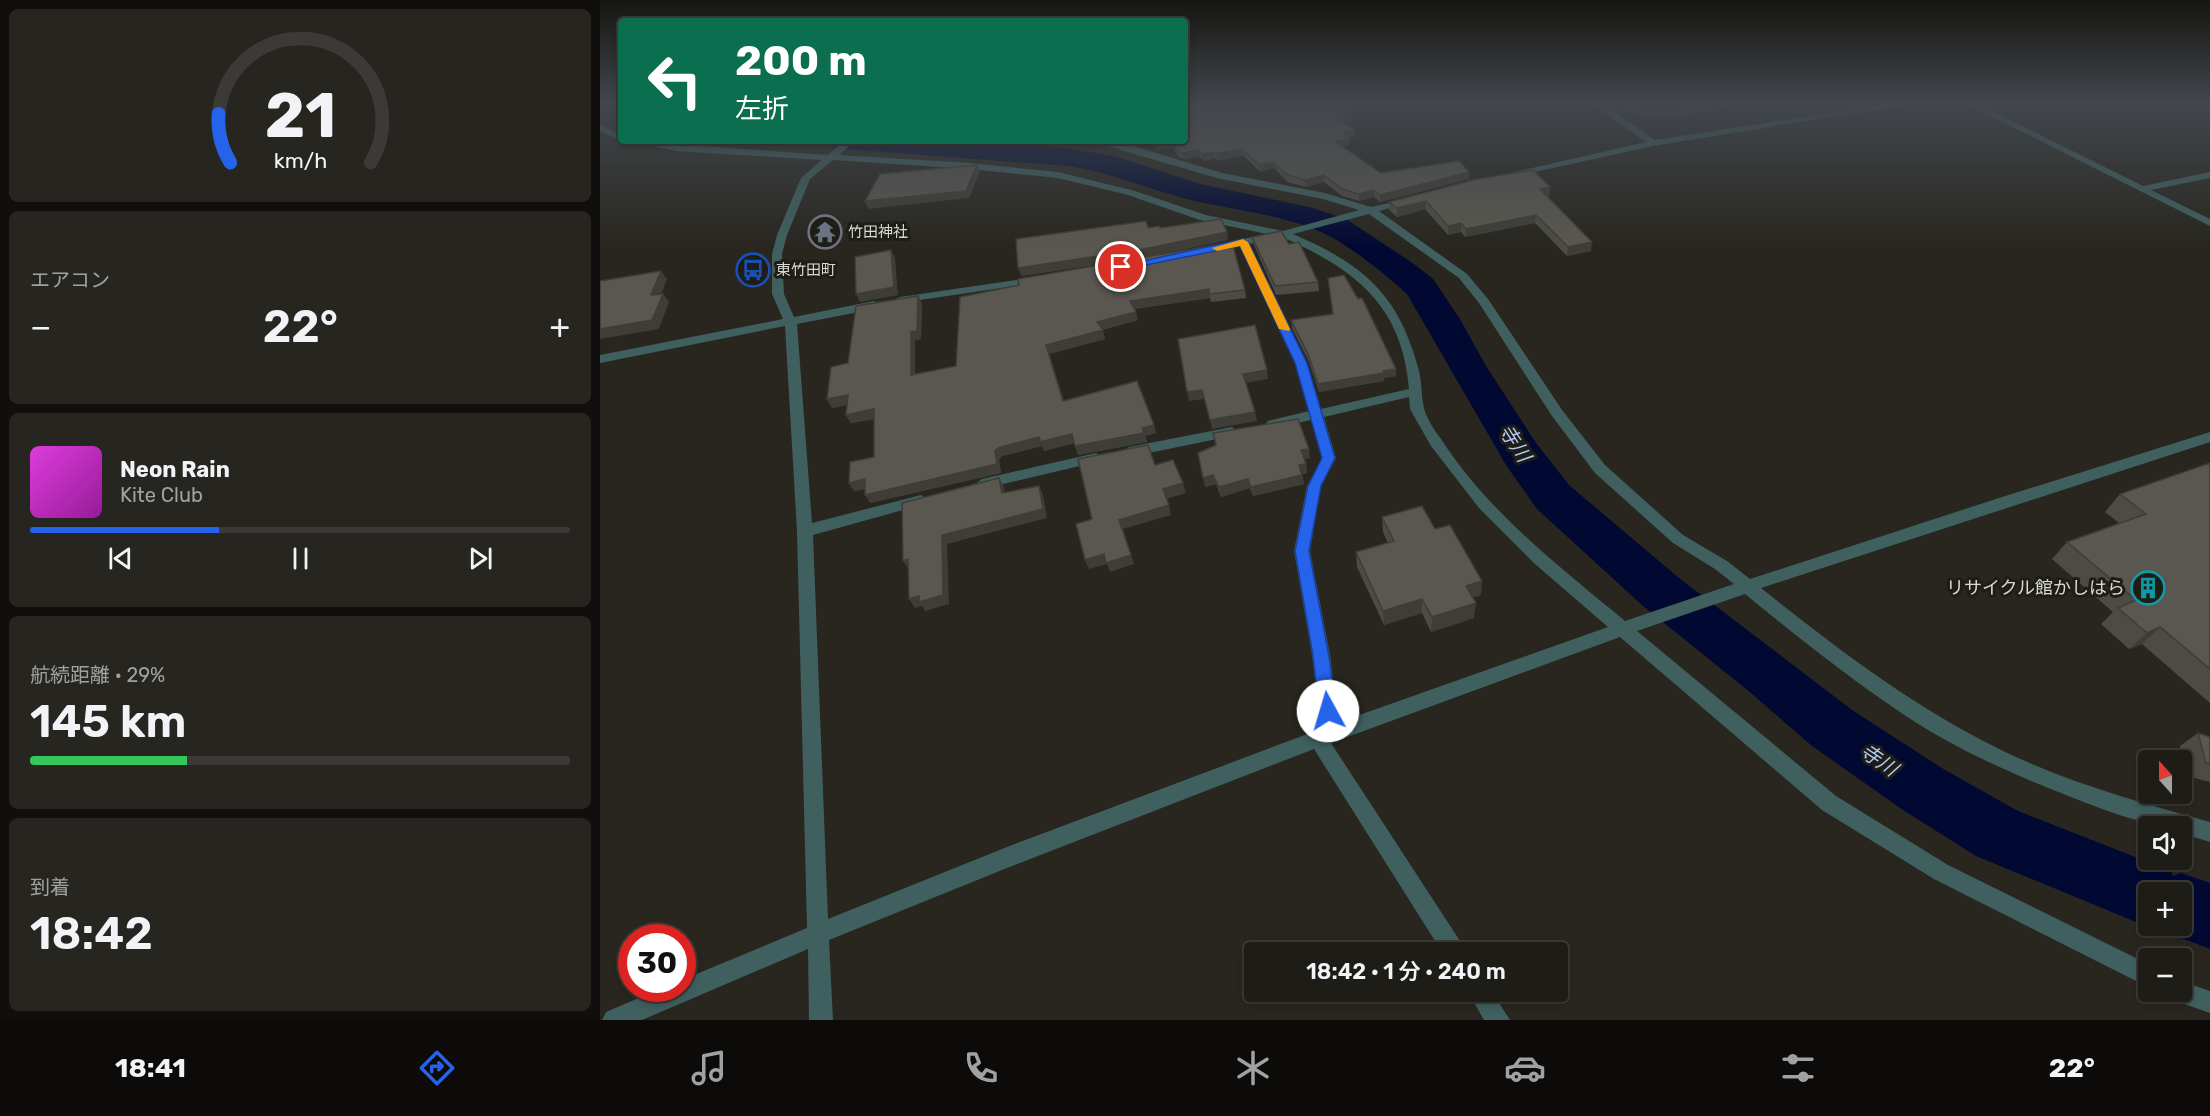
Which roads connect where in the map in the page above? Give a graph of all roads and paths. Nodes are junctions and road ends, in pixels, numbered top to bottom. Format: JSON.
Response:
{"nodes":[{"id":1,"x":720,"y":151,"type":"edge"},
{"id":2,"x":838,"y":151,"type":"edge"},
{"id":3,"x":1138,"y":151,"type":"edge"},
{"id":4,"x":1620,"y":151,"type":"edge"},
{"id":5,"x":2064,"y":151,"type":"edge"},
{"id":6,"x":830,"y":157,"type":"junction"},
{"id":7,"x":2210,"y":175,"type":"edge"},
{"id":8,"x":1500,"y":178,"type":"edge"},
{"id":9,"x":2141,"y":189,"type":"junction"},
{"id":10,"x":1422,"y":196,"type":"edge"},
{"id":11,"x":1368,"y":212,"type":"junction"},
{"id":12,"x":2210,"y":223,"type":"edge"},
{"id":13,"x":1287,"y":233,"type":"junction"},
{"id":14,"x":1243,"y":242,"type":"junction"},
{"id":15,"x":1198,"y":252,"type":"edge"},
{"id":16,"x":1052,"y":278,"type":"edge"},
{"id":17,"x":791,"y":323,"type":"junction"},
{"id":18,"x":600,"y":359,"type":"edge"},
{"id":19,"x":1413,"y":392,"type":"junction"},
{"id":20,"x":1317,"y":416,"type":"junction"},
{"id":21,"x":2210,"y":437,"type":"edge"},
{"id":22,"x":964,"y":489,"type":"edge"},
{"id":23,"x":933,"y":497,"type":"edge"},
{"id":24,"x":805,"y":531,"type":"junction"},
{"id":25,"x":1739,"y":588,"type":"junction"},
{"id":26,"x":1628,"y":627,"type":"junction"},
{"id":27,"x":1317,"y":738,"type":"junction"},
{"id":28,"x":2210,"y":832,"type":"edge"},
{"id":29,"x":818,"y":932,"type":"junction"},
{"id":30,"x":1448,"y":942,"type":"edge"},
{"id":31,"x":2138,"y":971,"type":"edge"},
{"id":32,"x":2192,"y":996,"type":"edge"},
{"id":33,"x":1486,"y":1002,"type":"edge"},
{"id":34,"x":2210,"y":1002,"type":"edge"},
{"id":35,"x":614,"y":1020,"type":"edge"},
{"id":36,"x":821,"y":1020,"type":"edge"},
{"id":37,"x":1498,"y":1020,"type":"edge"}],
"edges":[{"from":1,"to":6,"type":"street"},
{"from":2,"to":6,"type":"street"},
{"from":3,"to":11,"type":"street"},
{"from":4,"to":8,"type":"street"},
{"from":5,"to":9,"type":"street"},
{"from":6,"to":13,"type":"street"},
{"from":6,"to":17,"type":"street"},
{"from":7,"to":9,"type":"street"},
{"from":9,"to":12,"type":"street"},
{"from":10,"to":11,"type":"street"},
{"from":11,"to":13,"type":"street"},
{"from":11,"to":25,"type":"street"},
{"from":13,"to":14,"type":"street"},
{"from":13,"to":19,"type":"street"},
{"from":14,"to":15,"type":"street"},
{"from":14,"to":20,"type":"street"},
{"from":16,"to":17,"type":"street"},
{"from":17,"to":18,"type":"street"},
{"from":17,"to":24,"type":"street"},
{"from":19,"to":20,"type":"street"},
{"from":19,"to":26,"type":"street"},
{"from":20,"to":22,"type":"street"},
{"from":20,"to":27,"type":"street"},
{"from":21,"to":25,"type":"street"},
{"from":23,"to":24,"type":"street"},
{"from":24,"to":29,"type":"street"},
{"from":25,"to":26,"type":"street"},
{"from":25,"to":28,"type":"street"},
{"from":26,"to":27,"type":"street"},
{"from":26,"to":31,"type":"street"},
{"from":27,"to":29,"type":"street"},
{"from":27,"to":30,"type":"street"},
{"from":29,"to":35,"type":"street"},
{"from":29,"to":36,"type":"street"},
{"from":32,"to":34,"type":"street"},
{"from":33,"to":37,"type":"street"}]}
